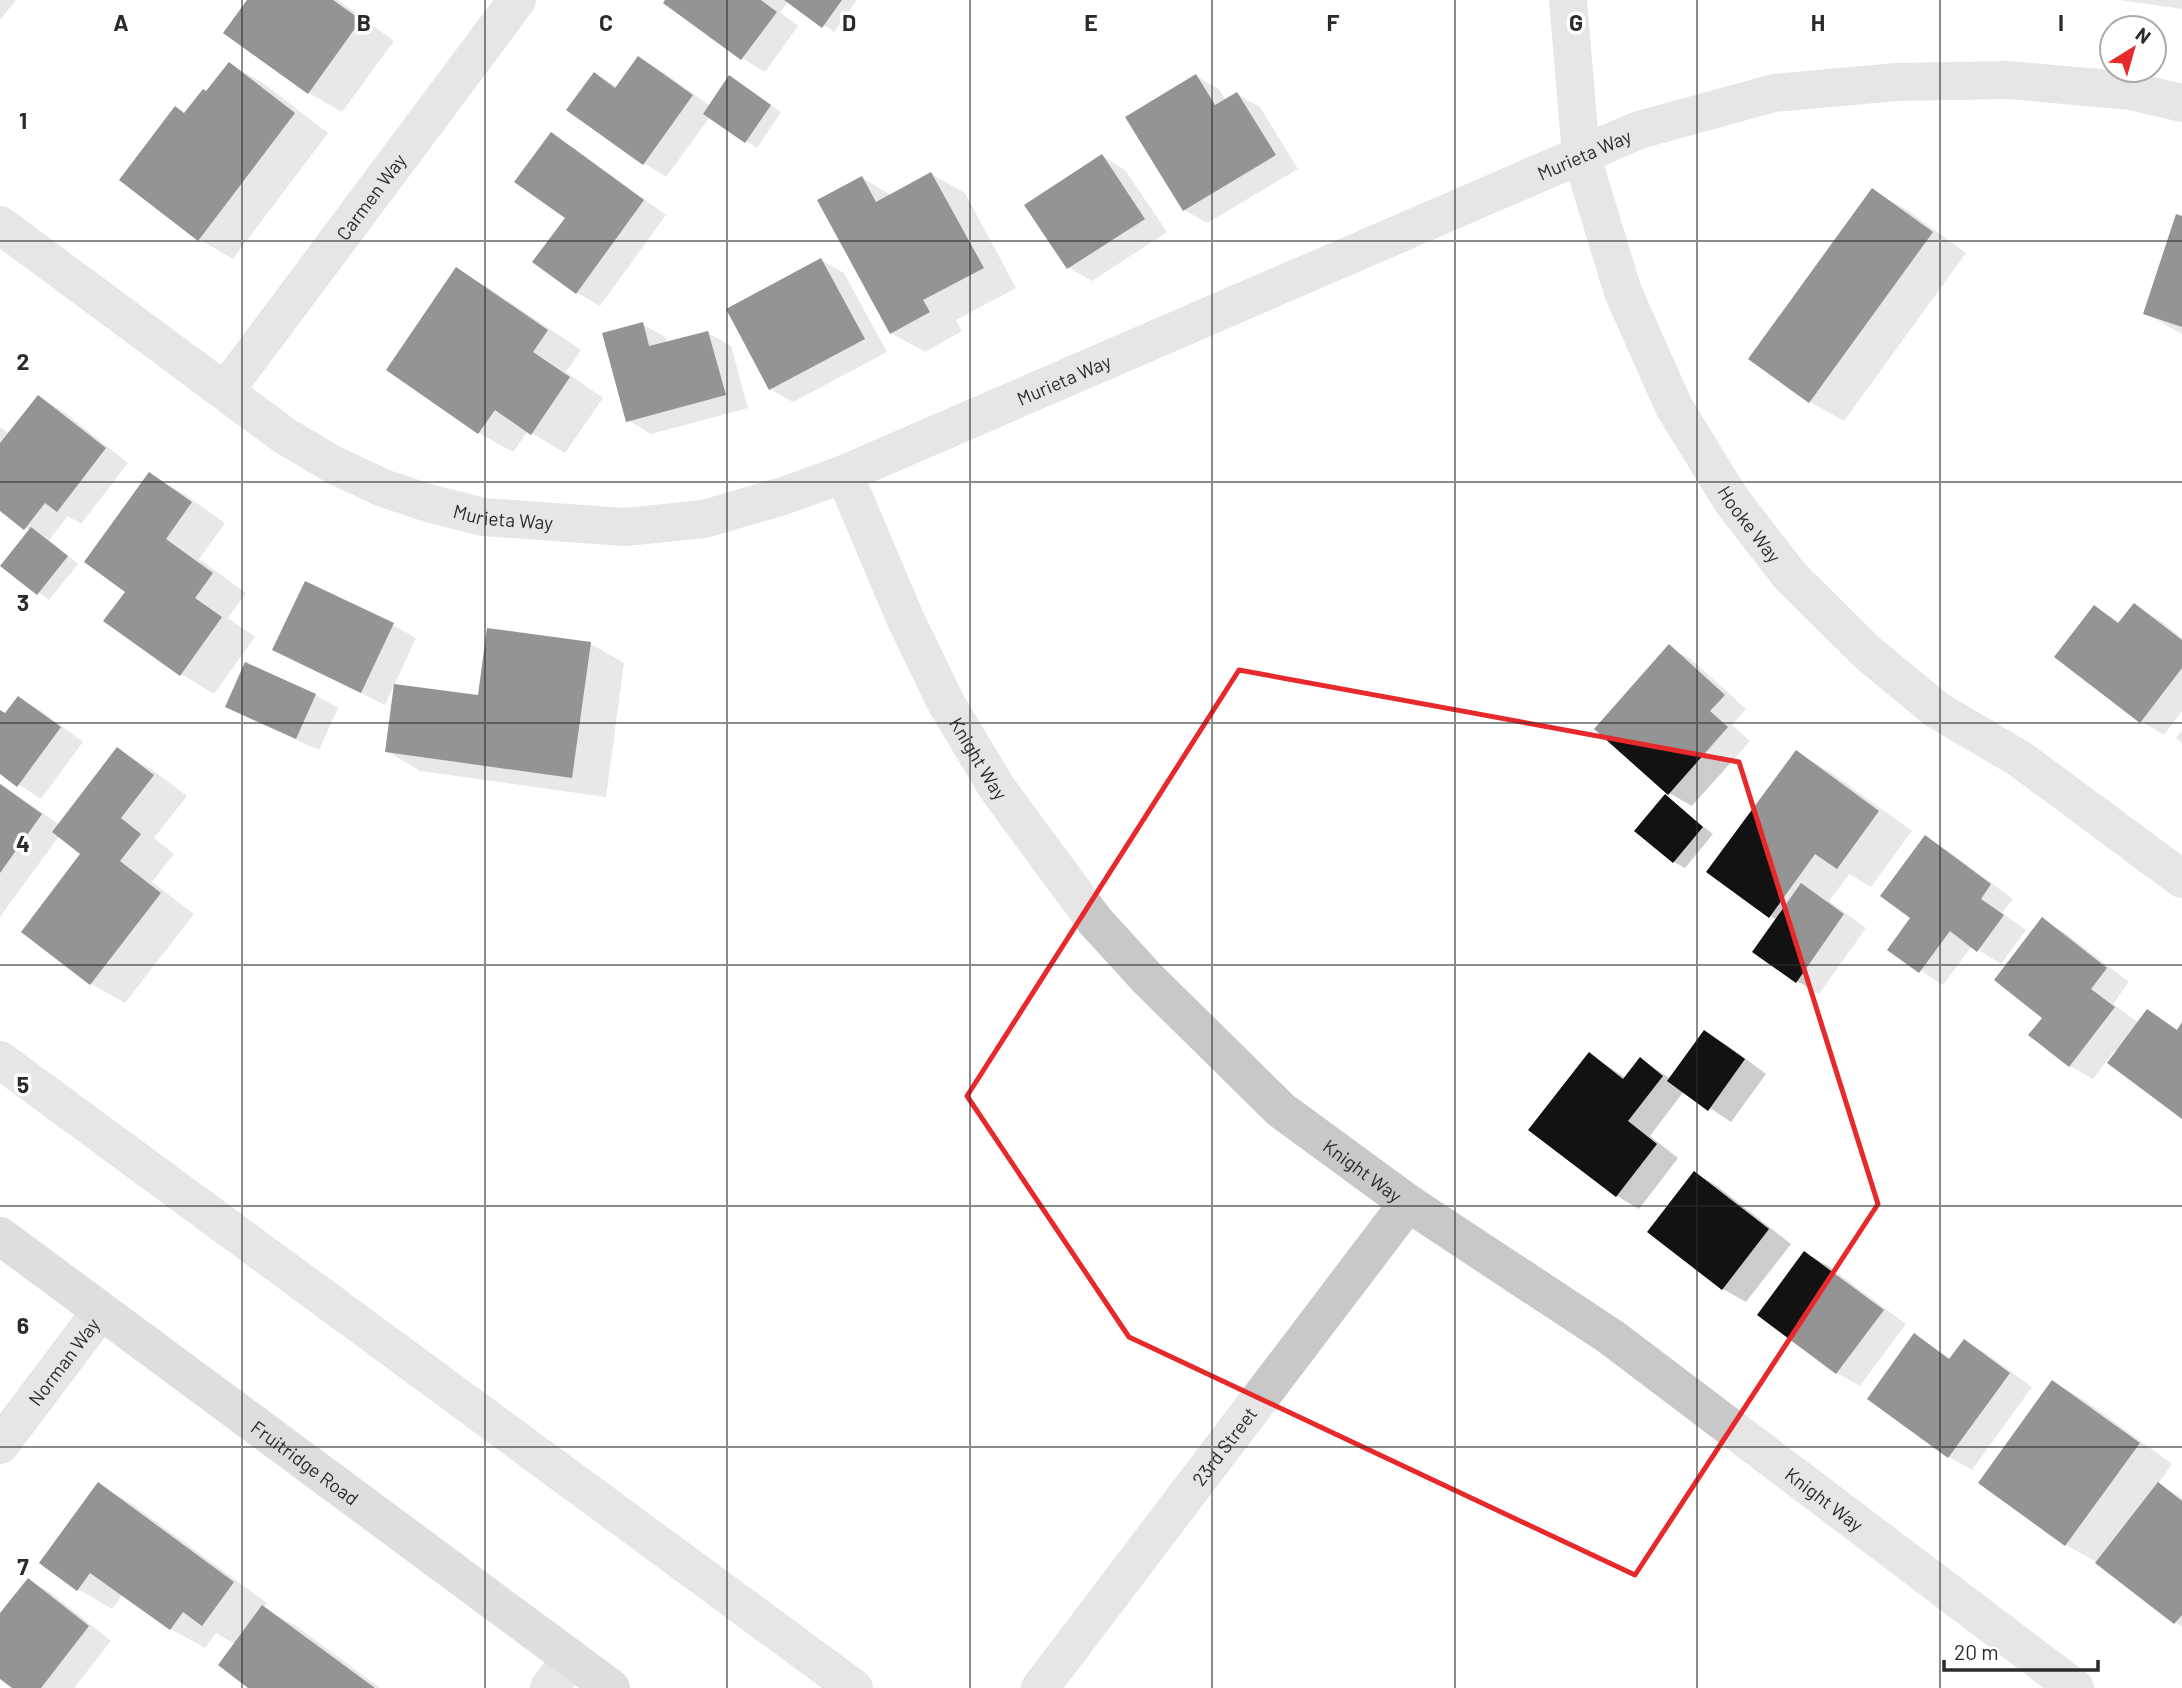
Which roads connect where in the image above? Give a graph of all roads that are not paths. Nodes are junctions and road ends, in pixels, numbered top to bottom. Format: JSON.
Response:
{"nodes":[{"id":1,"x":517,"y":0,"type":"edge"},
{"id":2,"x":1568,"y":0,"type":"edge"},
{"id":3,"x":2182,"y":103,"type":"edge"},
{"id":4,"x":1581,"y":154,"type":"junction"},
{"id":5,"x":0,"y":225,"type":"edge"},
{"id":6,"x":225,"y":391,"type":"junction"},
{"id":7,"x":844,"y":474,"type":"junction"},
{"id":8,"x":2182,"y":879,"type":"edge"},
{"id":9,"x":0,"y":1060,"type":"edge"},
{"id":10,"x":1408,"y":1203,"type":"junction"},
{"id":11,"x":0,"y":1236,"type":"edge"},
{"id":12,"x":101,"y":1311,"type":"junction"},
{"id":13,"x":0,"y":1445,"type":"edge"},
{"id":14,"x":560,"y":1673,"type":"edge"},
{"id":15,"x":611,"y":1688,"type":"edge"},
{"id":16,"x":854,"y":1688,"type":"edge"},
{"id":17,"x":1040,"y":1688,"type":"edge"},
{"id":18,"x":2075,"y":1688,"type":"edge"}],
"edges":[{"from":1,"to":6,"type":"street","name":"Carmen Way"},
{"from":2,"to":4,"type":"street","name":"Hooke Way"},
{"from":3,"to":4,"type":"street","name":"Murieta Way"},
{"from":4,"to":7,"type":"street","name":"Murieta Way"},
{"from":4,"to":8,"type":"street","name":"Hooke Way"},
{"from":5,"to":6,"type":"street","name":"Murieta Way"},
{"from":6,"to":7,"type":"street","name":"Murieta Way"},
{"from":7,"to":10,"type":"street","name":"Knight Way"},
{"from":9,"to":16,"type":"street"},
{"from":10,"to":17,"type":"street","name":"23rd Street"},
{"from":10,"to":18,"type":"street","name":"Knight Way"},
{"from":11,"to":12,"type":"main road","name":"Fruitridge Road"},
{"from":12,"to":13,"type":"street","name":"Norman Way"},
{"from":12,"to":14,"type":"main road","name":"Fruitridge Road"},
{"from":14,"to":15,"type":"main road","name":"Fruitridge Road"}]}
